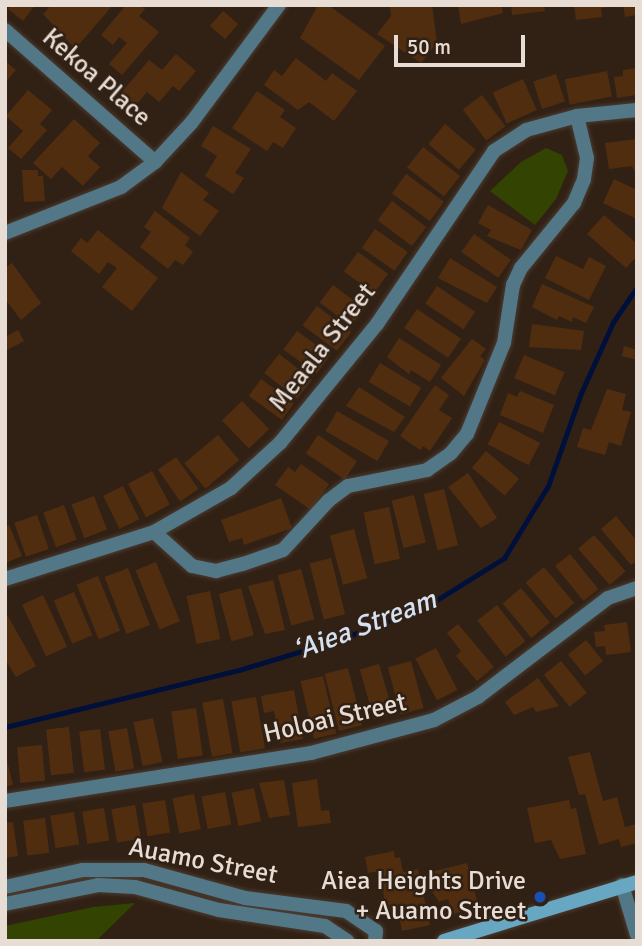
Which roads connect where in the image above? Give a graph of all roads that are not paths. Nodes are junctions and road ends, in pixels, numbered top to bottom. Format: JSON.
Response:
{"nodes":[{"id":1,"x":279,"y":5,"type":"edge"},
{"id":2,"x":5,"y":30,"type":"edge"},
{"id":3,"x":637,"y":110,"type":"edge"},
{"id":4,"x":577,"y":117,"type":"junction"},
{"id":5,"x":155,"y":162,"type":"junction"},
{"id":6,"x":5,"y":233,"type":"edge"},
{"id":7,"x":154,"y":532,"type":"junction"},
{"id":8,"x":5,"y":579,"type":"edge"},
{"id":9,"x":637,"y":588,"type":"edge"},
{"id":10,"x":5,"y":801,"type":"edge"},
{"id":11,"x":630,"y":884,"type":"edge"},
{"id":12,"x":5,"y":887,"type":"edge"},
{"id":13,"x":5,"y":904,"type":"edge"},
{"id":14,"x":637,"y":934,"type":"edge"},
{"id":15,"x":347,"y":941,"type":"edge"},
{"id":16,"x":375,"y":941,"type":"edge"},
{"id":17,"x":444,"y":941,"type":"edge"}],
"edges":[{"from":1,"to":5,"type":"street"},
{"from":2,"to":5,"type":"street","name":"Kekoa Place"},
{"from":3,"to":4,"type":"street","name":"Meaala Street"},
{"from":4,"to":7,"type":"street","name":"Meaala Street"},
{"from":4,"to":7,"type":"street"},
{"from":5,"to":6,"type":"street"},
{"from":7,"to":8,"type":"street","name":"Meaala Street"},
{"from":9,"to":10,"type":"street","name":"Holoai Street"},
{"from":11,"to":14,"type":"street"},
{"from":11,"to":17,"type":"street"},
{"from":12,"to":16,"type":"street","name":"Auamo Street"},
{"from":13,"to":15,"type":"street","name":"Auamo Street"}]}
